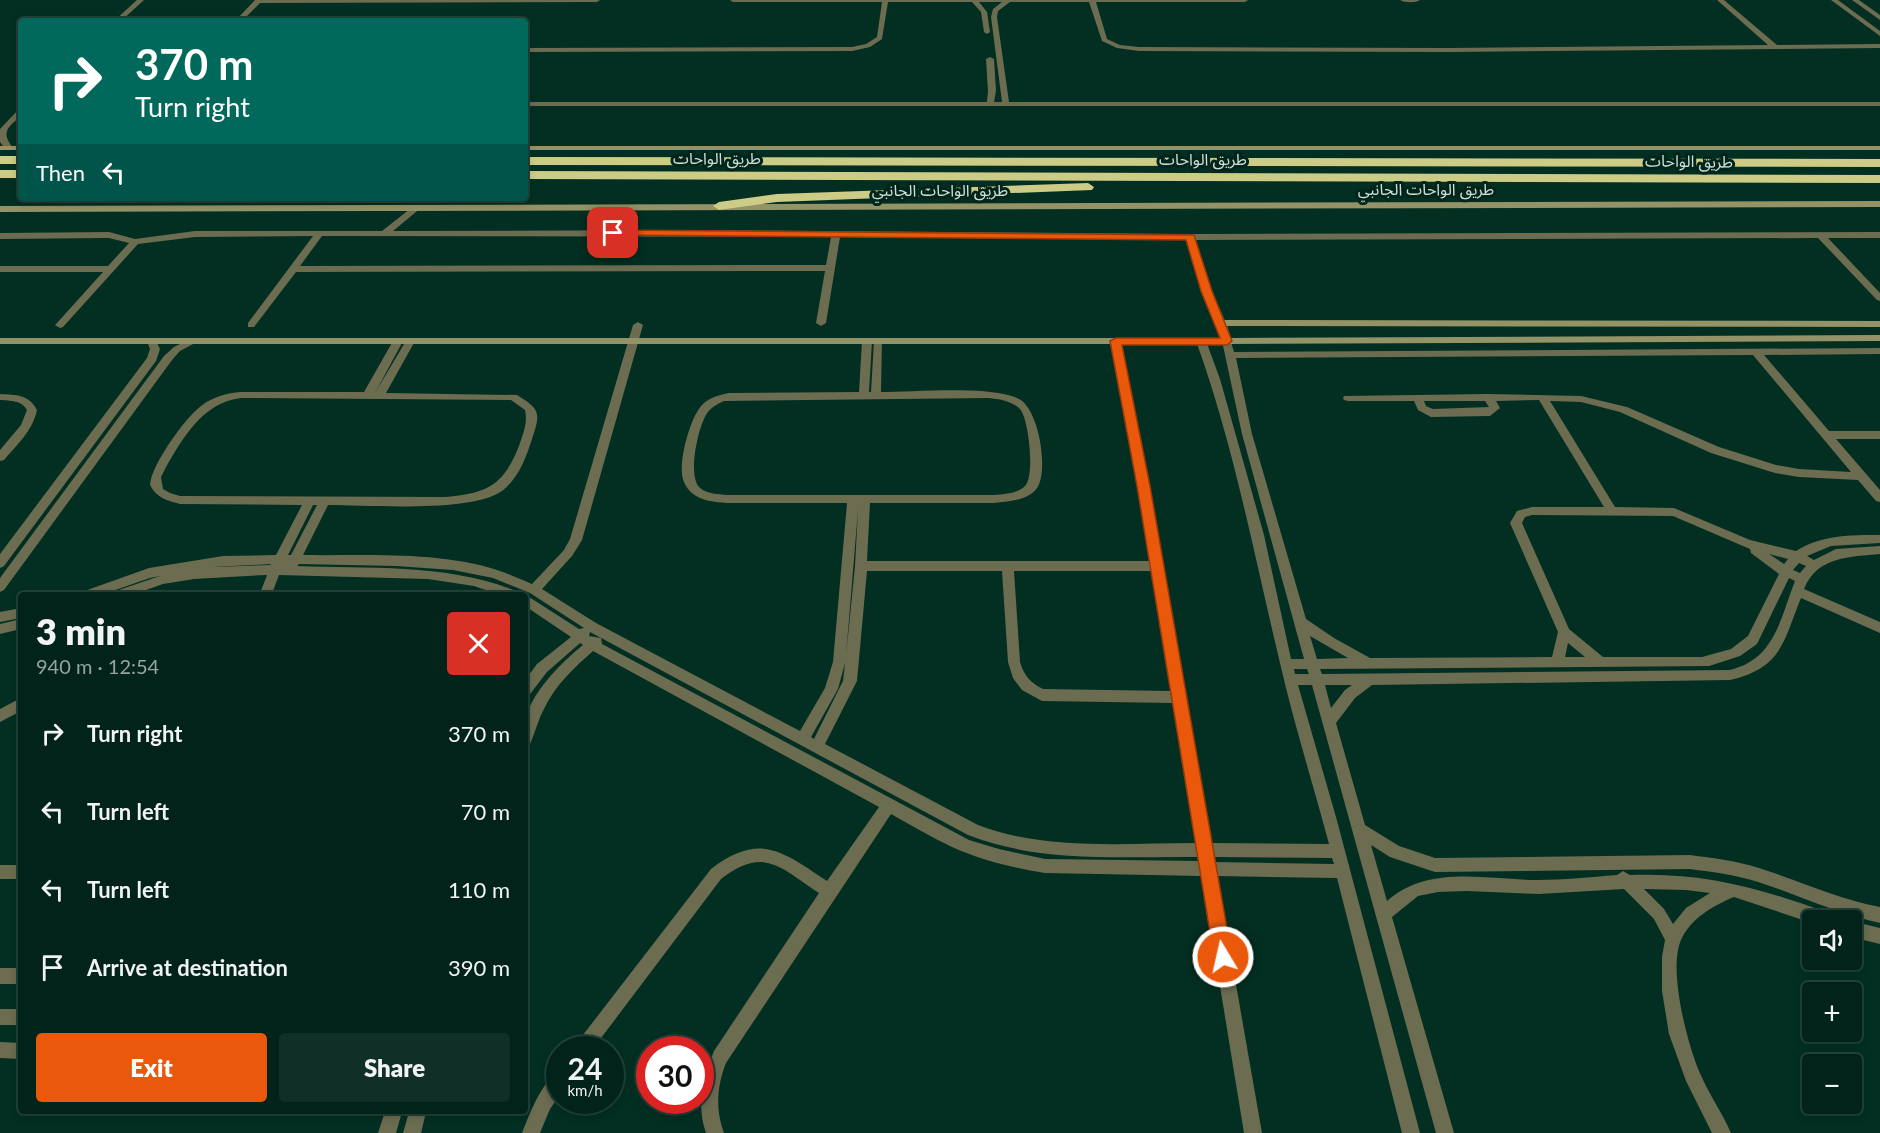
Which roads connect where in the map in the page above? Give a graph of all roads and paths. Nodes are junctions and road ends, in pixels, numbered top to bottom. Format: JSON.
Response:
{"nodes":[{"id":1,"x":141,"y":0,"type":"edge"},
{"id":2,"x":152,"y":0,"type":"edge"},
{"id":3,"x":597,"y":0,"type":"edge"},
{"id":4,"x":733,"y":0,"type":"edge"},
{"id":5,"x":1245,"y":0,"type":"edge"},
{"id":6,"x":1403,"y":0,"type":"edge"},
{"id":7,"x":1417,"y":0,"type":"edge"},
{"id":8,"x":1720,"y":0,"type":"edge"},
{"id":9,"x":1834,"y":0,"type":"edge"},
{"id":10,"x":1845,"y":0,"type":"edge"},
{"id":11,"x":1855,"y":0,"type":"edge"},
{"id":12,"x":259,"y":1,"type":"edge"},
{"id":13,"x":366,"y":1,"type":"edge"},
{"id":14,"x":488,"y":1,"type":"edge"},
{"id":15,"x":885,"y":1,"type":"edge"},
{"id":16,"x":975,"y":1,"type":"edge"},
{"id":17,"x":1006,"y":1,"type":"edge"},
{"id":18,"x":1092,"y":1,"type":"edge"},
{"id":19,"x":1857,"y":17,"type":"junction"},
{"id":20,"x":1869,"y":17,"type":"junction"},
{"id":21,"x":120,"y":18,"type":"edge"},
{"id":22,"x":131,"y":18,"type":"edge"},
{"id":23,"x":241,"y":18,"type":"edge"},
{"id":24,"x":1880,"y":18,"type":"edge"},
{"id":25,"x":1880,"y":26,"type":"edge"},
{"id":26,"x":1880,"y":34,"type":"edge"},
{"id":27,"x":1880,"y":46,"type":"edge"},
{"id":28,"x":1775,"y":47,"type":"junction"},
{"id":29,"x":528,"y":50,"type":"edge"},
{"id":30,"x":18,"y":104,"type":"edge"},
{"id":31,"x":528,"y":104,"type":"edge"},
{"id":32,"x":990,"y":104,"type":"junction"},
{"id":33,"x":1006,"y":104,"type":"junction"},
{"id":34,"x":1880,"y":104,"type":"edge"},
{"id":35,"x":1173,"y":107,"type":"junction"},
{"id":36,"x":1778,"y":107,"type":"junction"},
{"id":37,"x":1880,"y":109,"type":"edge"},
{"id":38,"x":528,"y":110,"type":"edge"},
{"id":39,"x":18,"y":114,"type":"edge"},
{"id":40,"x":2,"y":123,"type":"edge"},
{"id":41,"x":5,"y":148,"type":"edge"},
{"id":42,"x":528,"y":148,"type":"edge"},
{"id":43,"x":1880,"y":148,"type":"edge"},
{"id":44,"x":958,"y":149,"type":"junction"},
{"id":45,"x":0,"y":160,"type":"edge"},
{"id":46,"x":18,"y":160,"type":"edge"},
{"id":47,"x":528,"y":161,"type":"edge"},
{"id":48,"x":877,"y":162,"type":"junction"},
{"id":49,"x":1513,"y":162,"type":"junction"},
{"id":50,"x":1880,"y":163,"type":"edge"},
{"id":51,"x":0,"y":174,"type":"edge"},
{"id":52,"x":18,"y":174,"type":"edge"},
{"id":53,"x":528,"y":175,"type":"edge"},
{"id":54,"x":1173,"y":175,"type":"junction"},
{"id":55,"x":1524,"y":176,"type":"junction"},
{"id":56,"x":1803,"y":179,"type":"junction"},
{"id":57,"x":1880,"y":179,"type":"edge"},
{"id":58,"x":1880,"y":186,"type":"edge"},
{"id":59,"x":1880,"y":204,"type":"edge"},
{"id":60,"x":719,"y":206,"type":"junction"},
{"id":61,"x":418,"y":207,"type":"junction"},
{"id":62,"x":0,"y":208,"type":"edge"},
{"id":63,"x":384,"y":234,"type":"junction"},
{"id":64,"x":836,"y":234,"type":"junction"},
{"id":65,"x":319,"y":235,"type":"junction"},
{"id":66,"x":1820,"y":235,"type":"junction"},
{"id":67,"x":1880,"y":235,"type":"edge"},
{"id":68,"x":0,"y":236,"type":"edge"},
{"id":69,"x":1190,"y":237,"type":"junction"},
{"id":70,"x":135,"y":242,"type":"junction"},
{"id":71,"x":831,"y":268,"type":"junction"},
{"id":72,"x":0,"y":269,"type":"edge"},
{"id":73,"x":110,"y":269,"type":"junction"},
{"id":74,"x":293,"y":269,"type":"junction"},
{"id":75,"x":1880,"y":298,"type":"edge"},
{"id":76,"x":821,"y":323,"type":"dead end"},
{"id":77,"x":1221,"y":323,"type":"junction"},
{"id":78,"x":1880,"y":324,"type":"edge"},
{"id":79,"x":60,"y":325,"type":"dead end"},
{"id":80,"x":251,"y":325,"type":"dead end"},
{"id":81,"x":638,"y":325,"type":"dead end"},
{"id":82,"x":1880,"y":338,"type":"edge"},
{"id":83,"x":0,"y":341,"type":"edge"},
{"id":84,"x":152,"y":341,"type":"junction"},
{"id":85,"x":192,"y":341,"type":"junction"},
{"id":86,"x":398,"y":341,"type":"junction"},
{"id":87,"x":410,"y":341,"type":"junction"},
{"id":88,"x":633,"y":341,"type":"junction"},
{"id":89,"x":867,"y":341,"type":"junction"},
{"id":90,"x":879,"y":341,"type":"junction"},
{"id":91,"x":1116,"y":341,"type":"junction"},
{"id":92,"x":1201,"y":341,"type":"junction"},
{"id":93,"x":1227,"y":341,"type":"junction"},
{"id":94,"x":1755,"y":351,"type":"junction"},
{"id":95,"x":1880,"y":351,"type":"edge"},
{"id":96,"x":1229,"y":355,"type":"junction"},
{"id":97,"x":368,"y":395,"type":"junction"},
{"id":98,"x":380,"y":395,"type":"junction"},
{"id":99,"x":870,"y":395,"type":"junction"},
{"id":100,"x":0,"y":397,"type":"edge"},
{"id":101,"x":1542,"y":397,"type":"junction"},
{"id":102,"x":1348,"y":398,"type":"dead end"},
{"id":103,"x":1827,"y":435,"type":"junction"},
{"id":104,"x":1880,"y":435,"type":"edge"},
{"id":105,"x":0,"y":457,"type":"edge"},
{"id":106,"x":1861,"y":476,"type":"junction"},
{"id":107,"x":1880,"y":498,"type":"edge"},
{"id":108,"x":858,"y":499,"type":"junction"},
{"id":109,"x":309,"y":500,"type":"junction"},
{"id":110,"x":326,"y":500,"type":"junction"},
{"id":111,"x":1611,"y":510,"type":"junction"},
{"id":112,"x":1880,"y":539,"type":"edge"},
{"id":113,"x":1747,"y":544,"type":"junction"},
{"id":114,"x":1880,"y":550,"type":"edge"},
{"id":115,"x":1796,"y":556,"type":"junction"},
{"id":116,"x":0,"y":564,"type":"edge"},
{"id":117,"x":16,"y":565,"type":"junction"},
{"id":118,"x":277,"y":565,"type":"junction"},
{"id":119,"x":292,"y":565,"type":"junction"},
{"id":120,"x":1814,"y":565,"type":"junction"},
{"id":121,"x":861,"y":566,"type":"junction"},
{"id":122,"x":1008,"y":566,"type":"junction"},
{"id":123,"x":1156,"y":566,"type":"junction"},
{"id":124,"x":1786,"y":572,"type":"junction"},
{"id":125,"x":1800,"y":585,"type":"junction"},
{"id":126,"x":0,"y":587,"type":"edge"},
{"id":127,"x":268,"y":591,"type":"edge"},
{"id":128,"x":96,"y":592,"type":"edge"},
{"id":129,"x":126,"y":592,"type":"edge"},
{"id":130,"x":508,"y":592,"type":"edge"},
{"id":131,"x":525,"y":592,"type":"edge"},
{"id":132,"x":530,"y":595,"type":"edge"},
{"id":133,"x":18,"y":614,"type":"edge"},
{"id":134,"x":0,"y":617,"type":"edge"},
{"id":135,"x":1301,"y":622,"type":"junction"},
{"id":136,"x":18,"y":625,"type":"edge"},
{"id":137,"x":592,"y":627,"type":"junction"},
{"id":138,"x":1880,"y":628,"type":"edge"},
{"id":139,"x":0,"y":629,"type":"edge"},
{"id":140,"x":1564,"y":632,"type":"junction"},
{"id":141,"x":606,"y":634,"type":"junction"},
{"id":142,"x":849,"y":634,"type":"junction"},
{"id":143,"x":579,"y":637,"type":"junction"},
{"id":144,"x":593,"y":645,"type":"junction"},
{"id":145,"x":1558,"y":662,"type":"junction"},
{"id":146,"x":1601,"y":662,"type":"junction"},
{"id":147,"x":1368,"y":663,"type":"junction"},
{"id":148,"x":1287,"y":664,"type":"junction"},
{"id":149,"x":1312,"y":664,"type":"junction"},
{"id":150,"x":1609,"y":677,"type":"junction"},
{"id":151,"x":1370,"y":679,"type":"junction"},
{"id":152,"x":1290,"y":680,"type":"junction"},
{"id":153,"x":1316,"y":680,"type":"junction"},
{"id":154,"x":528,"y":686,"type":"edge"},
{"id":155,"x":1178,"y":697,"type":"junction"},
{"id":156,"x":18,"y":706,"type":"edge"},
{"id":157,"x":529,"y":715,"type":"edge"},
{"id":158,"x":0,"y":716,"type":"edge"},
{"id":159,"x":1328,"y":722,"type":"junction"},
{"id":160,"x":803,"y":740,"type":"junction"},
{"id":161,"x":818,"y":747,"type":"junction"},
{"id":162,"x":889,"y":804,"type":"junction"},
{"id":163,"x":1359,"y":829,"type":"junction"},
{"id":164,"x":1205,"y":849,"type":"junction"},
{"id":165,"x":1337,"y":851,"type":"junction"},
{"id":166,"x":1619,"y":864,"type":"junction"},
{"id":167,"x":1208,"y":868,"type":"junction"},
{"id":168,"x":0,"y":872,"type":"edge"},
{"id":169,"x":18,"y":872,"type":"edge"},
{"id":170,"x":1343,"y":872,"type":"junction"},
{"id":171,"x":1624,"y":881,"type":"junction"},
{"id":172,"x":1735,"y":890,"type":"junction"},
{"id":173,"x":829,"y":891,"type":"junction"},
{"id":174,"x":1802,"y":911,"type":"edge"},
{"id":175,"x":1384,"y":914,"type":"junction"},
{"id":176,"x":1880,"y":915,"type":"edge"},
{"id":177,"x":1862,"y":932,"type":"edge"},
{"id":178,"x":1880,"y":936,"type":"edge"},
{"id":179,"x":1673,"y":939,"type":"junction"},
{"id":180,"x":0,"y":976,"type":"edge"},
{"id":181,"x":18,"y":976,"type":"edge"},
{"id":182,"x":0,"y":1017,"type":"edge"},
{"id":183,"x":18,"y":1017,"type":"edge"},
{"id":184,"x":593,"y":1036,"type":"edge"},
{"id":185,"x":0,"y":1050,"type":"edge"},
{"id":186,"x":18,"y":1051,"type":"edge"},
{"id":187,"x":546,"y":1100,"type":"edge"},
{"id":188,"x":393,"y":1114,"type":"edge"},
{"id":189,"x":417,"y":1114,"type":"edge"},
{"id":190,"x":387,"y":1133,"type":"edge"},
{"id":191,"x":412,"y":1133,"type":"edge"},
{"id":192,"x":531,"y":1133,"type":"edge"},
{"id":193,"x":715,"y":1133,"type":"edge"},
{"id":194,"x":1253,"y":1133,"type":"edge"},
{"id":195,"x":1412,"y":1133,"type":"edge"},
{"id":196,"x":1445,"y":1133,"type":"edge"},
{"id":197,"x":1722,"y":1133,"type":"edge"}],
"edges":[{"from":1,"to":21,"type":"street"},
{"from":2,"to":22,"type":"street"},
{"from":3,"to":14,"type":"street"},
{"from":4,"to":15,"type":"street"},
{"from":5,"to":18,"type":"street"},
{"from":6,"to":7,"type":"street"},
{"from":8,"to":28,"type":"street"},
{"from":9,"to":19,"type":"street"},
{"from":10,"to":20,"type":"street"},
{"from":11,"to":24,"type":"street"},
{"from":12,"to":13,"type":"street"},
{"from":12,"to":23,"type":"street"},
{"from":13,"to":14,"type":"street"},
{"from":15,"to":16,"type":"street"},
{"from":15,"to":29,"type":"street"},
{"from":16,"to":17,"type":"street"},
{"from":16,"to":32,"type":"street"},
{"from":17,"to":18,"type":"street"},
{"from":17,"to":33,"type":"street"},
{"from":18,"to":28,"type":"street"},
{"from":19,"to":20,"type":"street"},
{"from":19,"to":26,"type":"street"},
{"from":20,"to":25,"type":"street"},
{"from":27,"to":28,"type":"street"},
{"from":30,"to":40,"type":"street"},
{"from":31,"to":32,"type":"street"},
{"from":32,"to":33,"type":"street"},
{"from":33,"to":35,"type":"street"},
{"from":34,"to":36,"type":"street"},
{"from":35,"to":36,"type":"street"},
{"from":35,"to":38,"type":"street"},
{"from":36,"to":37,"type":"street"},
{"from":39,"to":40,"type":"street"},
{"from":40,"to":41,"type":"street"},
{"from":42,"to":44,"type":"street"},
{"from":43,"to":44,"type":"street"},
{"from":44,"to":48,"type":"highway"},
{"from":45,"to":46,"type":"highway"},
{"from":47,"to":48,"type":"highway","name":"طريق الواحات"},
{"from":48,"to":49,"type":"highway","name":"طريق الواحات"},
{"from":49,"to":50,"type":"highway","name":"طريق الواحات"},
{"from":49,"to":55,"type":"highway"},
{"from":51,"to":52,"type":"highway"},
{"from":53,"to":54,"type":"highway","name":"طريق الواحات"},
{"from":54,"to":55,"type":"highway","name":"طريق الواحات"},
{"from":54,"to":60,"type":"highway"},
{"from":55,"to":56,"type":"highway","name":"طريق الواحات"},
{"from":56,"to":57,"type":"highway","name":"طريق الواحات"},
{"from":56,"to":58,"type":"highway"},
{"from":59,"to":60,"type":"street","name":"طريق الواحات الجانبي"},
{"from":60,"to":61,"type":"street","name":"طريق الواحات الجانبي"},
{"from":61,"to":62,"type":"street","name":"طريق الواحات الجانبي"},
{"from":61,"to":63,"type":"street"},
{"from":63,"to":64,"type":"street"},
{"from":63,"to":65,"type":"street"},
{"from":64,"to":69,"type":"street"},
{"from":64,"to":71,"type":"street"},
{"from":65,"to":70,"type":"street"},
{"from":65,"to":74,"type":"street"},
{"from":66,"to":67,"type":"street"},
{"from":66,"to":69,"type":"street"},
{"from":66,"to":75,"type":"street"},
{"from":68,"to":70,"type":"street"},
{"from":69,"to":77,"type":"street"},
{"from":70,"to":73,"type":"street"},
{"from":71,"to":74,"type":"street"},
{"from":71,"to":76,"type":"street"},
{"from":72,"to":73,"type":"street"},
{"from":73,"to":79,"type":"street"},
{"from":74,"to":80,"type":"street"},
{"from":77,"to":78,"type":"street"},
{"from":77,"to":93,"type":"street"},
{"from":81,"to":88,"type":"street"},
{"from":82,"to":93,"type":"street"},
{"from":83,"to":84,"type":"street"},
{"from":84,"to":85,"type":"street"},
{"from":84,"to":116,"type":"street"},
{"from":85,"to":86,"type":"street"},
{"from":85,"to":117,"type":"street"},
{"from":86,"to":87,"type":"street"},
{"from":86,"to":97,"type":"street"},
{"from":87,"to":88,"type":"street"},
{"from":87,"to":98,"type":"street"},
{"from":88,"to":89,"type":"street"},
{"from":88,"to":132,"type":"street"},
{"from":89,"to":90,"type":"street"},
{"from":89,"to":99,"type":"street"},
{"from":90,"to":91,"type":"street"},
{"from":90,"to":99,"type":"street"},
{"from":91,"to":92,"type":"street"},
{"from":91,"to":123,"type":"street"},
{"from":92,"to":93,"type":"street"},
{"from":92,"to":148,"type":"street"},
{"from":93,"to":96,"type":"street"},
{"from":94,"to":95,"type":"street"},
{"from":94,"to":96,"type":"street"},
{"from":94,"to":103,"type":"street"},
{"from":96,"to":135,"type":"street"},
{"from":97,"to":98,"type":"street"},
{"from":97,"to":109,"type":"street"},
{"from":98,"to":110,"type":"street"},
{"from":99,"to":108,"type":"street"},
{"from":99,"to":108,"type":"street"},
{"from":100,"to":105,"type":"street"},
{"from":101,"to":102,"type":"street"},
{"from":101,"to":106,"type":"street"},
{"from":101,"to":111,"type":"street"},
{"from":103,"to":104,"type":"street"},
{"from":103,"to":106,"type":"street"},
{"from":106,"to":107,"type":"street"},
{"from":108,"to":121,"type":"street"},
{"from":108,"to":142,"type":"street"},
{"from":109,"to":110,"type":"street"},
{"from":109,"to":118,"type":"street"},
{"from":110,"to":119,"type":"street"},
{"from":111,"to":113,"type":"street"},
{"from":111,"to":140,"type":"street"},
{"from":112,"to":115,"type":"street"},
{"from":113,"to":115,"type":"street"},
{"from":113,"to":124,"type":"street"},
{"from":114,"to":120,"type":"street"},
{"from":115,"to":120,"type":"street"},
{"from":115,"to":124,"type":"street"},
{"from":116,"to":117,"type":"street"},
{"from":117,"to":126,"type":"street"},
{"from":118,"to":119,"type":"street"},
{"from":118,"to":127,"type":"street"},
{"from":118,"to":128,"type":"street"},
{"from":118,"to":129,"type":"street"},
{"from":119,"to":127,"type":"street"},
{"from":119,"to":130,"type":"street"},
{"from":119,"to":131,"type":"street"},
{"from":120,"to":125,"type":"street"},
{"from":121,"to":122,"type":"street"},
{"from":121,"to":142,"type":"street"},
{"from":122,"to":123,"type":"street"},
{"from":122,"to":155,"type":"street"},
{"from":123,"to":155,"type":"street"},
{"from":124,"to":125,"type":"street"},
{"from":124,"to":146,"type":"street"},
{"from":125,"to":138,"type":"street"},
{"from":125,"to":150,"type":"street"},
{"from":132,"to":137,"type":"street"},
{"from":132,"to":143,"type":"street"},
{"from":133,"to":134,"type":"street"},
{"from":135,"to":147,"type":"street"},
{"from":135,"to":149,"type":"street"},
{"from":136,"to":139,"type":"street"},
{"from":137,"to":141,"type":"street"},
{"from":137,"to":143,"type":"street"},
{"from":140,"to":145,"type":"street"},
{"from":140,"to":146,"type":"street"},
{"from":141,"to":144,"type":"street"},
{"from":141,"to":160,"type":"street"},
{"from":142,"to":160,"type":"street"},
{"from":142,"to":161,"type":"street"},
{"from":143,"to":144,"type":"street"},
{"from":143,"to":154,"type":"street"},
{"from":144,"to":157,"type":"street"},
{"from":144,"to":162,"type":"street"},
{"from":145,"to":146,"type":"street"},
{"from":145,"to":147,"type":"street"},
{"from":146,"to":150,"type":"street"},
{"from":147,"to":149,"type":"street"},
{"from":148,"to":149,"type":"street"},
{"from":148,"to":152,"type":"street"},
{"from":149,"to":153,"type":"street"},
{"from":150,"to":151,"type":"street"},
{"from":151,"to":153,"type":"street"},
{"from":151,"to":159,"type":"street"},
{"from":152,"to":153,"type":"street"},
{"from":152,"to":165,"type":"street"},
{"from":153,"to":159,"type":"street"},
{"from":155,"to":164,"type":"street"},
{"from":156,"to":158,"type":"street"},
{"from":159,"to":163,"type":"street"},
{"from":160,"to":161,"type":"street"},
{"from":161,"to":164,"type":"street"},
{"from":162,"to":167,"type":"street"},
{"from":162,"to":173,"type":"street"},
{"from":163,"to":166,"type":"street"},
{"from":163,"to":175,"type":"street"},
{"from":164,"to":165,"type":"street"},
{"from":164,"to":167,"type":"street"},
{"from":165,"to":170,"type":"street"},
{"from":166,"to":171,"type":"street"},
{"from":166,"to":176,"type":"street"},
{"from":167,"to":170,"type":"street"},
{"from":167,"to":194,"type":"street"},
{"from":168,"to":169,"type":"street"},
{"from":170,"to":195,"type":"street"},
{"from":171,"to":172,"type":"street"},
{"from":171,"to":175,"type":"street"},
{"from":171,"to":179,"type":"street"},
{"from":172,"to":174,"type":"street"},
{"from":172,"to":179,"type":"street"},
{"from":173,"to":184,"type":"street"},
{"from":173,"to":193,"type":"street"},
{"from":175,"to":196,"type":"street"},
{"from":177,"to":178,"type":"street"},
{"from":179,"to":197,"type":"street"},
{"from":180,"to":181,"type":"street"},
{"from":182,"to":183,"type":"street"},
{"from":185,"to":186,"type":"street"},
{"from":187,"to":192,"type":"street"},
{"from":188,"to":190,"type":"street"},
{"from":189,"to":191,"type":"street"}]}
